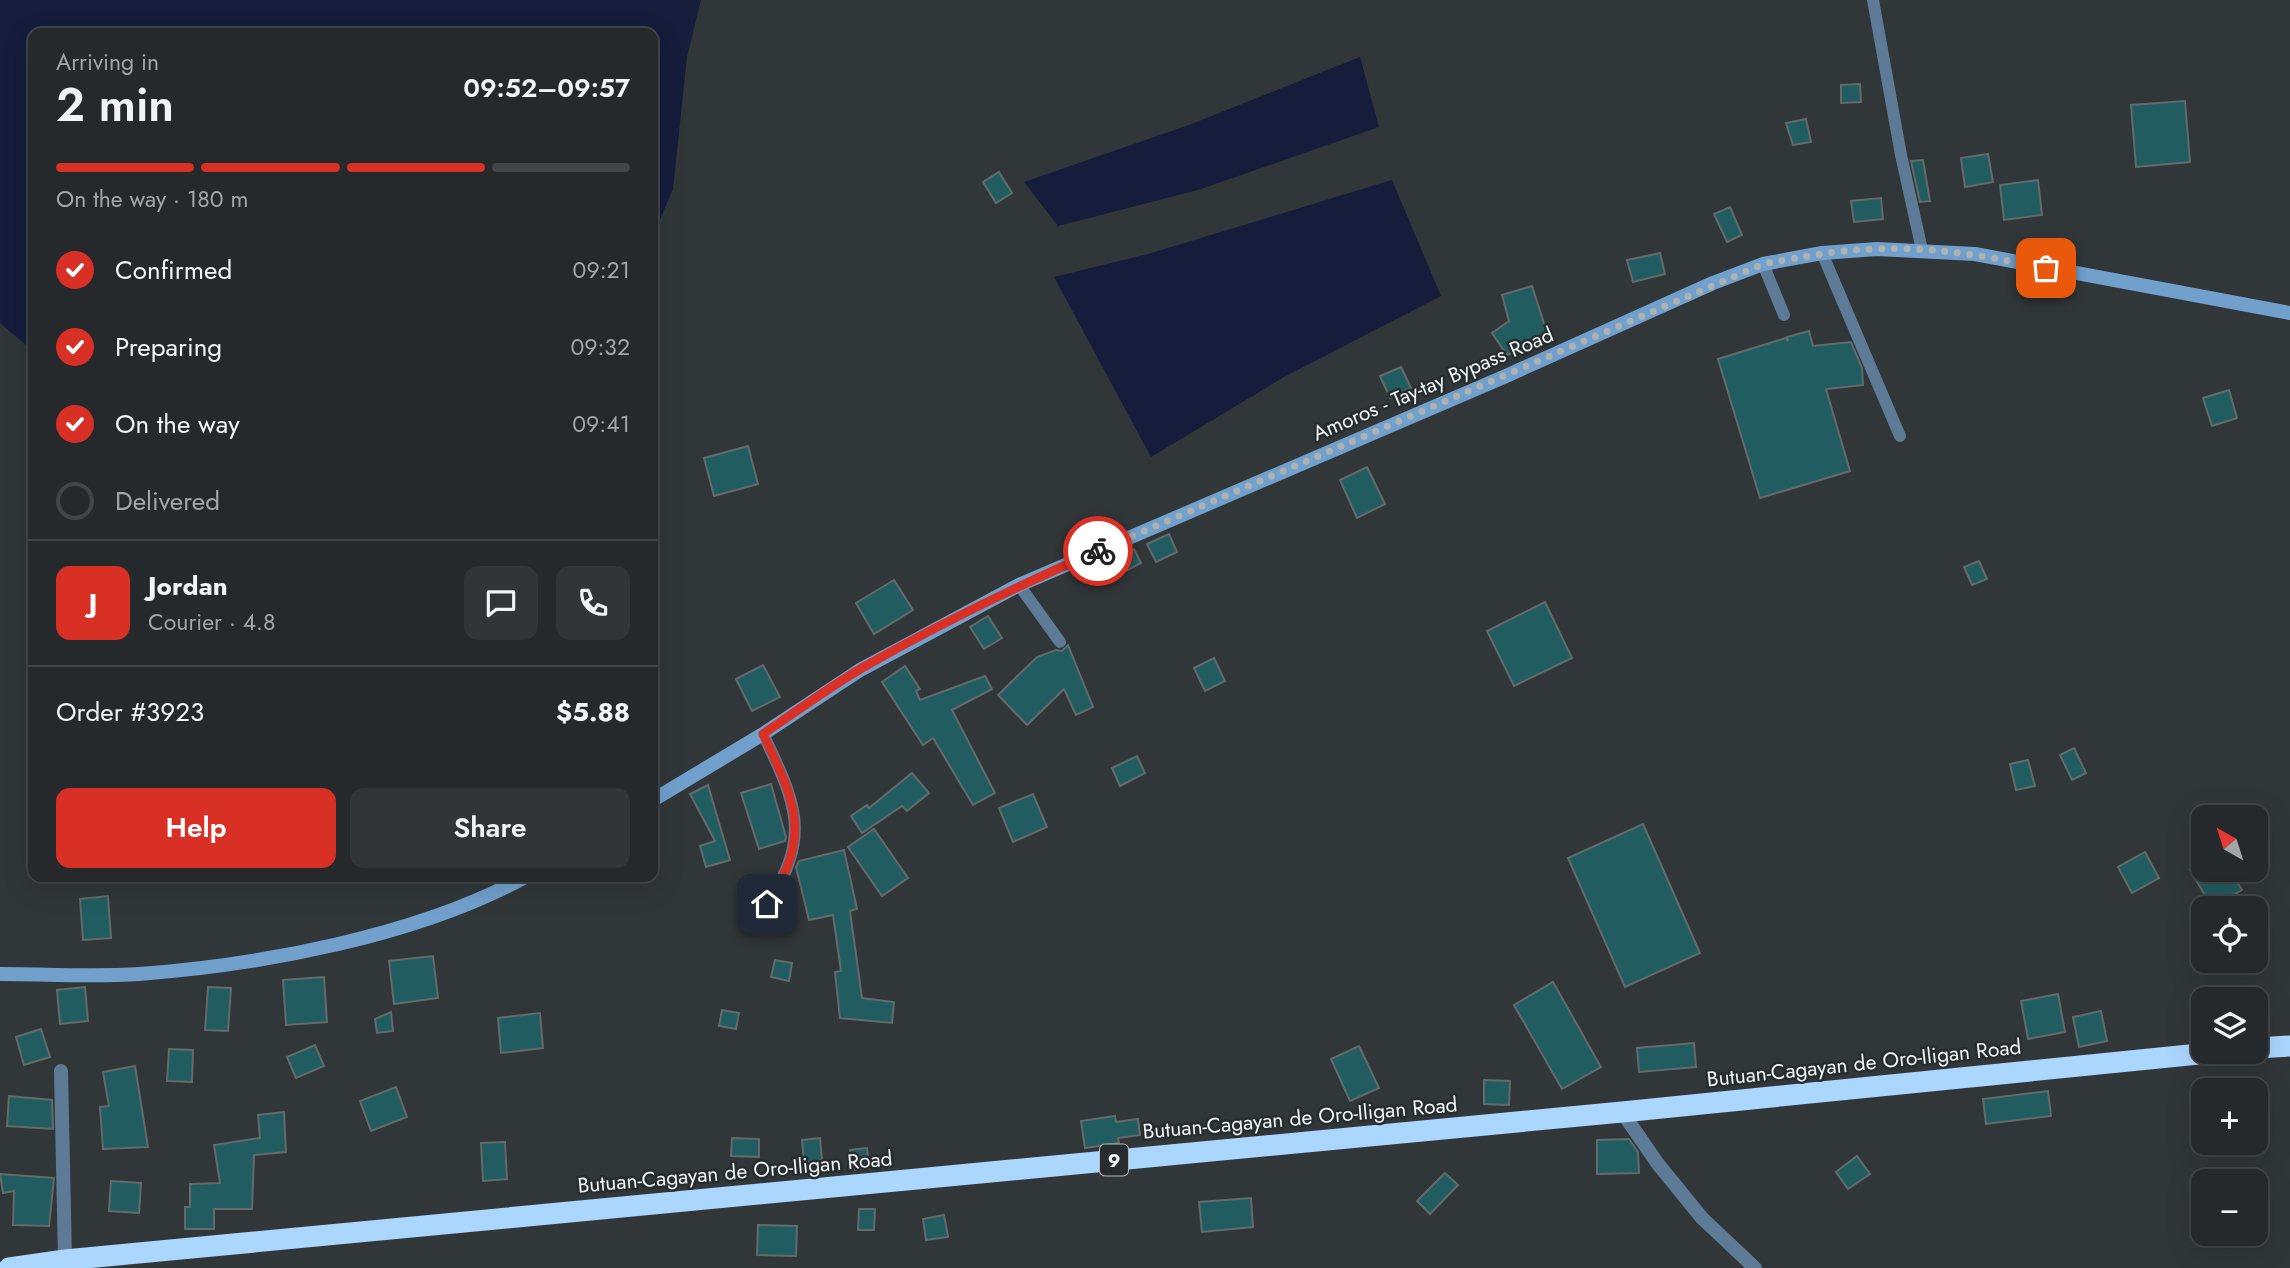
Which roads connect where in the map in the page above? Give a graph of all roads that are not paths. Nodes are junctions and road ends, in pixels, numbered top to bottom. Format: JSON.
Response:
{"nodes":[{"id":1,"x":1873,"y":0,"type":"edge"},
{"id":2,"x":1922,"y":250,"type":"junction"},
{"id":3,"x":1822,"y":253,"type":"junction"},
{"id":4,"x":1763,"y":264,"type":"junction"},
{"id":5,"x":2290,"y":313,"type":"edge"},
{"id":6,"x":1784,"y":315,"type":"dead end"},
{"id":7,"x":1900,"y":436,"type":"dead end"},
{"id":8,"x":1019,"y":584,"type":"junction"},
{"id":9,"x":1060,"y":642,"type":"dead end"},
{"id":10,"x":763,"y":734,"type":"junction"},
{"id":11,"x":658,"y":797,"type":"edge"},
{"id":12,"x":514,"y":882,"type":"edge"},
{"id":13,"x":767,"y":904,"type":"dead end"},
{"id":14,"x":0,"y":974,"type":"edge"},
{"id":15,"x":2290,"y":1046,"type":"edge"},
{"id":16,"x":2268,"y":1047,"type":"edge"},
{"id":17,"x":2191,"y":1055,"type":"edge"},
{"id":18,"x":61,"y":1070,"type":"dead end"},
{"id":19,"x":1622,"y":1112,"type":"junction"},
{"id":20,"x":65,"y":1260,"type":"junction"},
{"id":21,"x":9,"y":1268,"type":"edge"},
{"id":22,"x":1755,"y":1268,"type":"edge"}],
"edges":[{"from":1,"to":2,"type":"lane"},
{"from":2,"to":3,"type":"street","name":"Amoros - Tay-tay Bypass Road"},
{"from":2,"to":5,"type":"street","name":"Amoros - Tay-tay Bypass Road"},
{"from":3,"to":4,"type":"street","name":"Amoros - Tay-tay Bypass Road"},
{"from":3,"to":7,"type":"lane"},
{"from":4,"to":6,"type":"lane"},
{"from":4,"to":8,"type":"street","name":"Amoros - Tay-tay Bypass Road"},
{"from":8,"to":9,"type":"lane"},
{"from":8,"to":10,"type":"street","name":"Amoros - Tay-tay Bypass Road"},
{"from":10,"to":11,"type":"street","name":"Amoros - Tay-tay Bypass Road"},
{"from":10,"to":13,"type":"lane"},
{"from":12,"to":14,"type":"street"},
{"from":15,"to":16,"type":"highway"},
{"from":17,"to":19,"type":"highway","name":"Butuan-Cagayan de Oro-Iligan Road","number":"9"},
{"from":18,"to":20,"type":"street"},
{"from":19,"to":20,"type":"highway","name":"Butuan-Cagayan de Oro-Iligan Road","number":"9"},
{"from":19,"to":22,"type":"street"},
{"from":20,"to":21,"type":"highway","name":"Butuan-Cagayan de Oro-Iligan Road","number":"9"}]}
